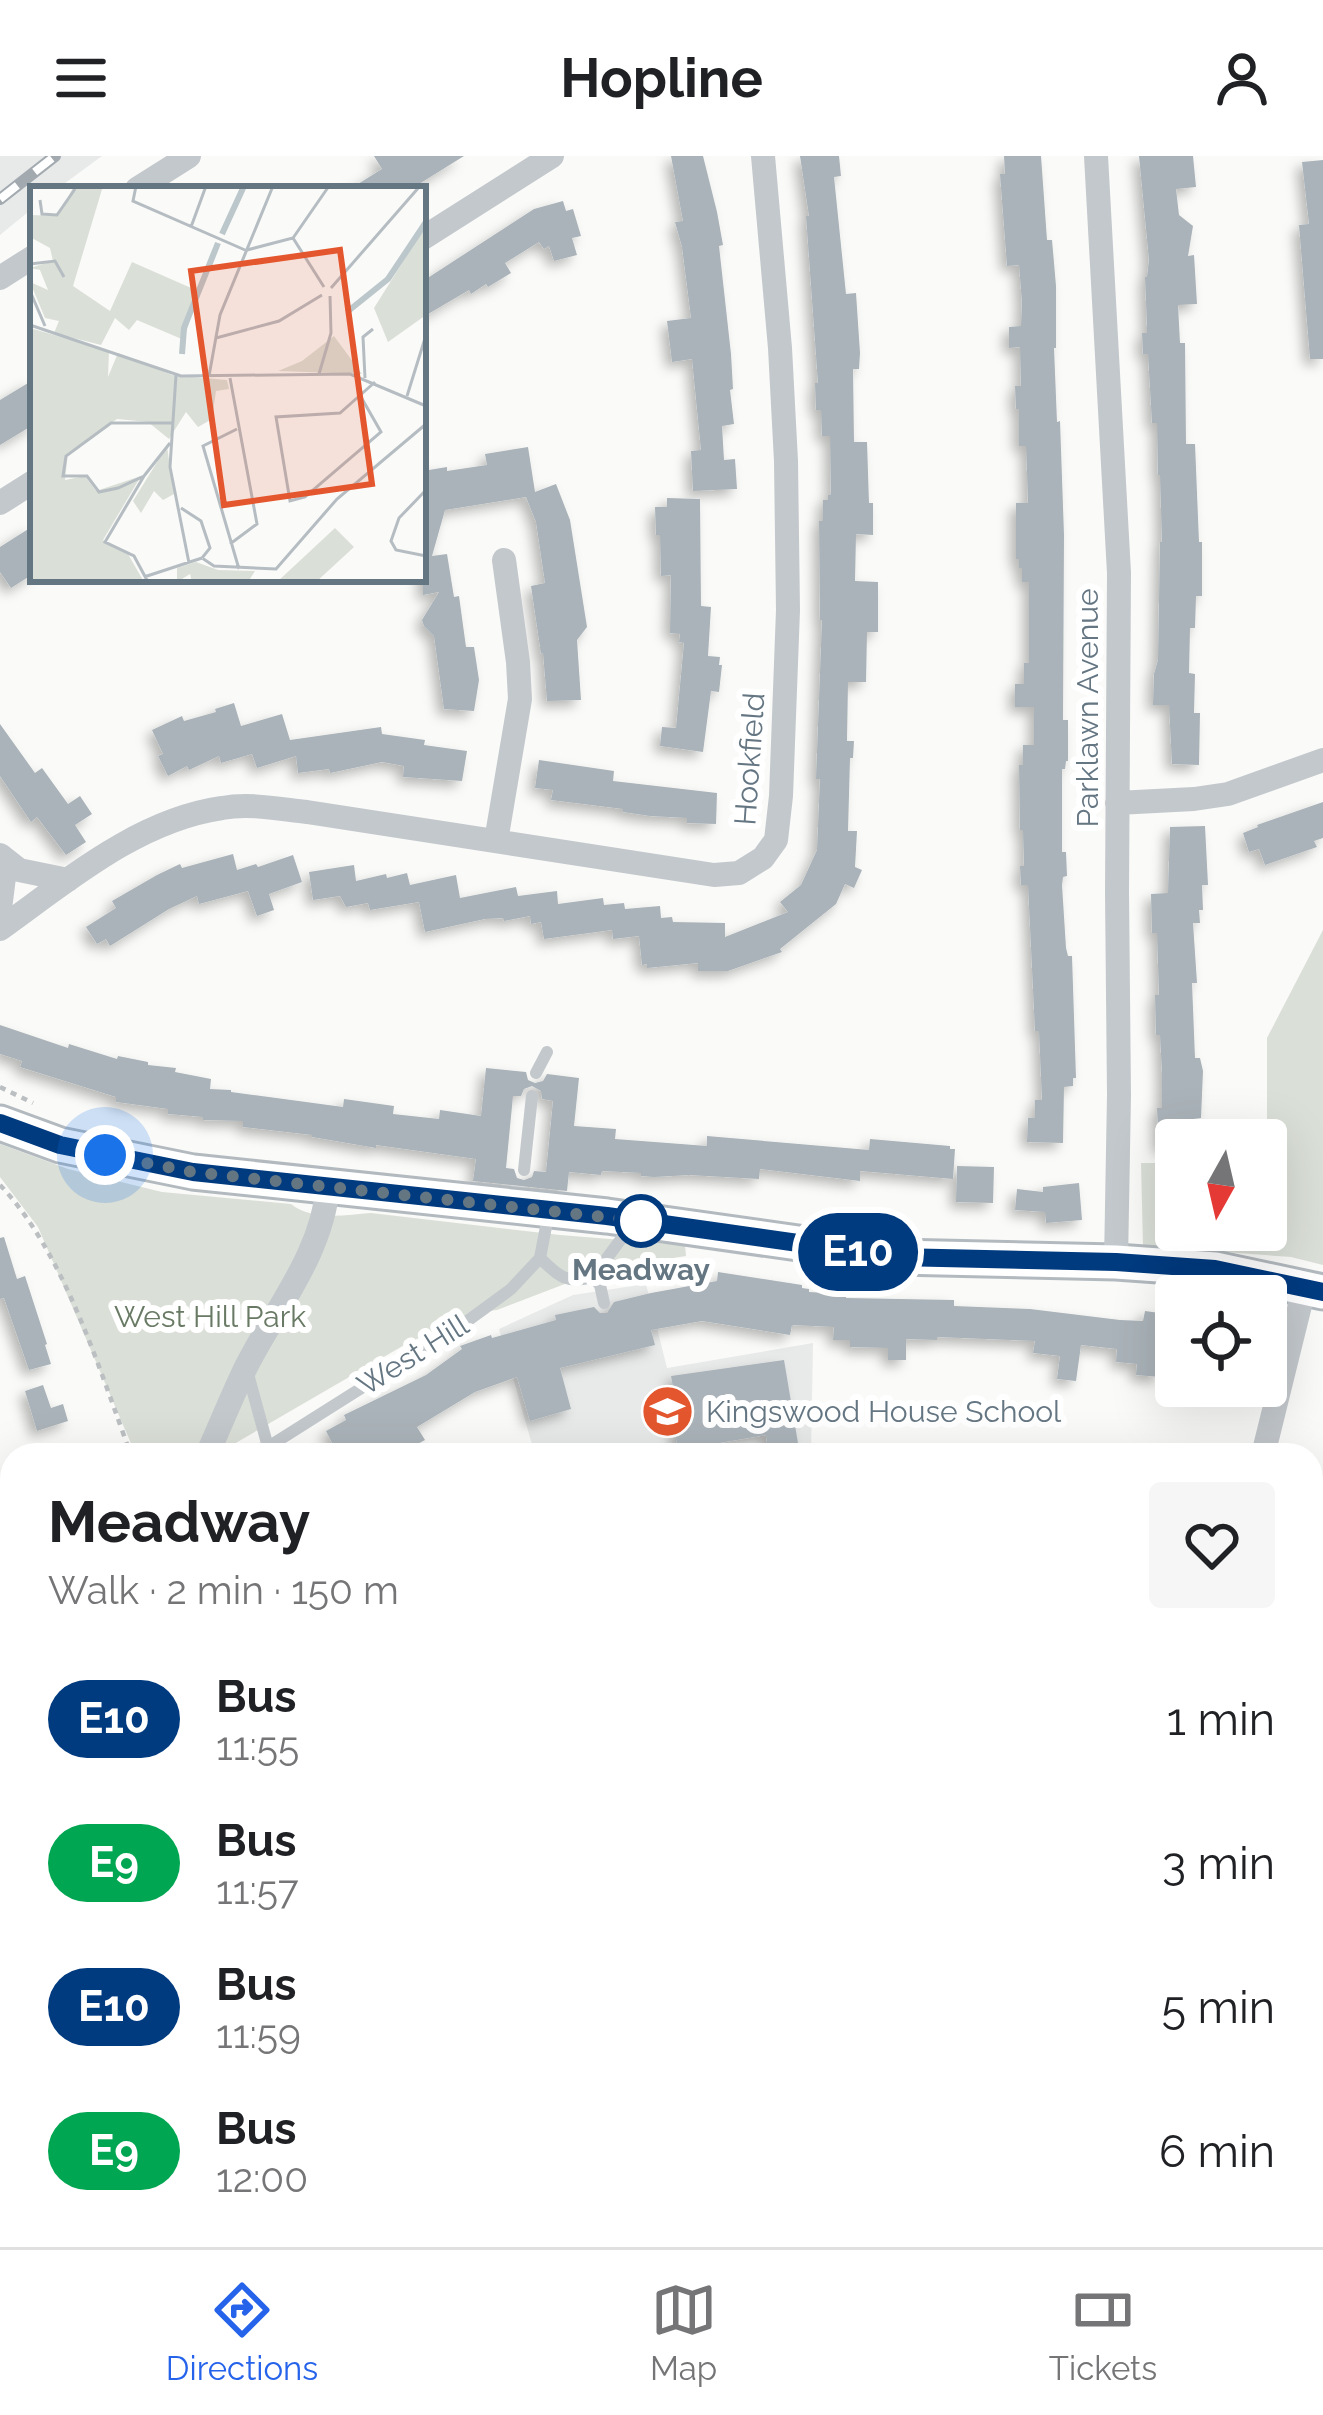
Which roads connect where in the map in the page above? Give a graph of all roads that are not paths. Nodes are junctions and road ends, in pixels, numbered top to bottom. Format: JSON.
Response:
{"nodes":[{"id":1,"x":188,"y":156,"type":"edge"},
{"id":2,"x":552,"y":156,"type":"edge"},
{"id":3,"x":763,"y":156,"type":"edge"},
{"id":4,"x":1096,"y":156,"type":"edge"},
{"id":5,"x":142,"y":186,"type":"edge"},
{"id":6,"x":426,"y":236,"type":"edge"},
{"id":7,"x":30,"y":258,"type":"edge"},
{"id":8,"x":0,"y":278,"type":"edge"},
{"id":9,"x":30,"y":484,"type":"edge"},
{"id":10,"x":0,"y":502,"type":"edge"},
{"id":11,"x":504,"y":560,"type":"dead end"},
{"id":12,"x":1323,"y":760,"type":"edge"},
{"id":13,"x":1117,"y":803,"type":"junction"},
{"id":14,"x":496,"y":841,"type":"junction"},
{"id":15,"x":0,"y":856,"type":"edge"},
{"id":16,"x":68,"y":880,"type":"junction"},
{"id":17,"x":0,"y":909,"type":"edge"},
{"id":18,"x":0,"y":929,"type":"edge"},
{"id":19,"x":547,"y":1052,"type":"dead end"},
{"id":20,"x":536,"y":1072,"type":"dead end"},
{"id":21,"x":532,"y":1096,"type":"dead end"},
{"id":22,"x":0,"y":1123,"type":"edge"},
{"id":23,"x":524,"y":1170,"type":"dead end"},
{"id":24,"x":328,"y":1186,"type":"junction"},
{"id":25,"x":530,"y":1204,"type":"junction"},
{"id":26,"x":626,"y":1219,"type":"junction"},
{"id":27,"x":540,"y":1258,"type":"junction"},
{"id":28,"x":1116,"y":1262,"type":"junction"},
{"id":29,"x":593,"y":1277,"type":"junction"},
{"id":30,"x":1314,"y":1290,"type":"edge"},
{"id":31,"x":604,"y":1303,"type":"dead end"},
{"id":32,"x":246,"y":1367,"type":"junction"},
{"id":33,"x":212,"y":1443,"type":"edge"},
{"id":34,"x":267,"y":1443,"type":"edge"},
{"id":35,"x":274,"y":1443,"type":"edge"},
{"id":36,"x":1267,"y":1443,"type":"edge"}],
"edges":[{"from":1,"to":5,"type":"street"},
{"from":2,"to":6,"type":"street"},
{"from":3,"to":14,"type":"street","name":"Hookfield"},
{"from":4,"to":13,"type":"street","name":"Parklawn Avenue"},
{"from":7,"to":8,"type":"street"},
{"from":9,"to":10,"type":"street"},
{"from":11,"to":14,"type":"street"},
{"from":12,"to":13,"type":"street"},
{"from":13,"to":28,"type":"street","name":"Parklawn Avenue"},
{"from":14,"to":16,"type":"street","name":"Hookfield"},
{"from":15,"to":16,"type":"street"},
{"from":15,"to":17,"type":"street"},
{"from":16,"to":18,"type":"street","name":"Hookfield"},
{"from":19,"to":20,"type":"lane"},
{"from":21,"to":23,"type":"lane"},
{"from":22,"to":24,"type":"main road"},
{"from":24,"to":25,"type":"main road"},
{"from":24,"to":32,"type":"street"},
{"from":25,"to":26,"type":"main road"},
{"from":25,"to":27,"type":"lane"},
{"from":26,"to":28,"type":"main road"},
{"from":26,"to":29,"type":"lane"},
{"from":27,"to":29,"type":"lane"},
{"from":27,"to":35,"type":"lane","name":"West Hill"},
{"from":28,"to":30,"type":"main road"},
{"from":29,"to":31,"type":"lane"},
{"from":30,"to":36,"type":"street"},
{"from":32,"to":33,"type":"street"},
{"from":32,"to":34,"type":"lane"}]}
